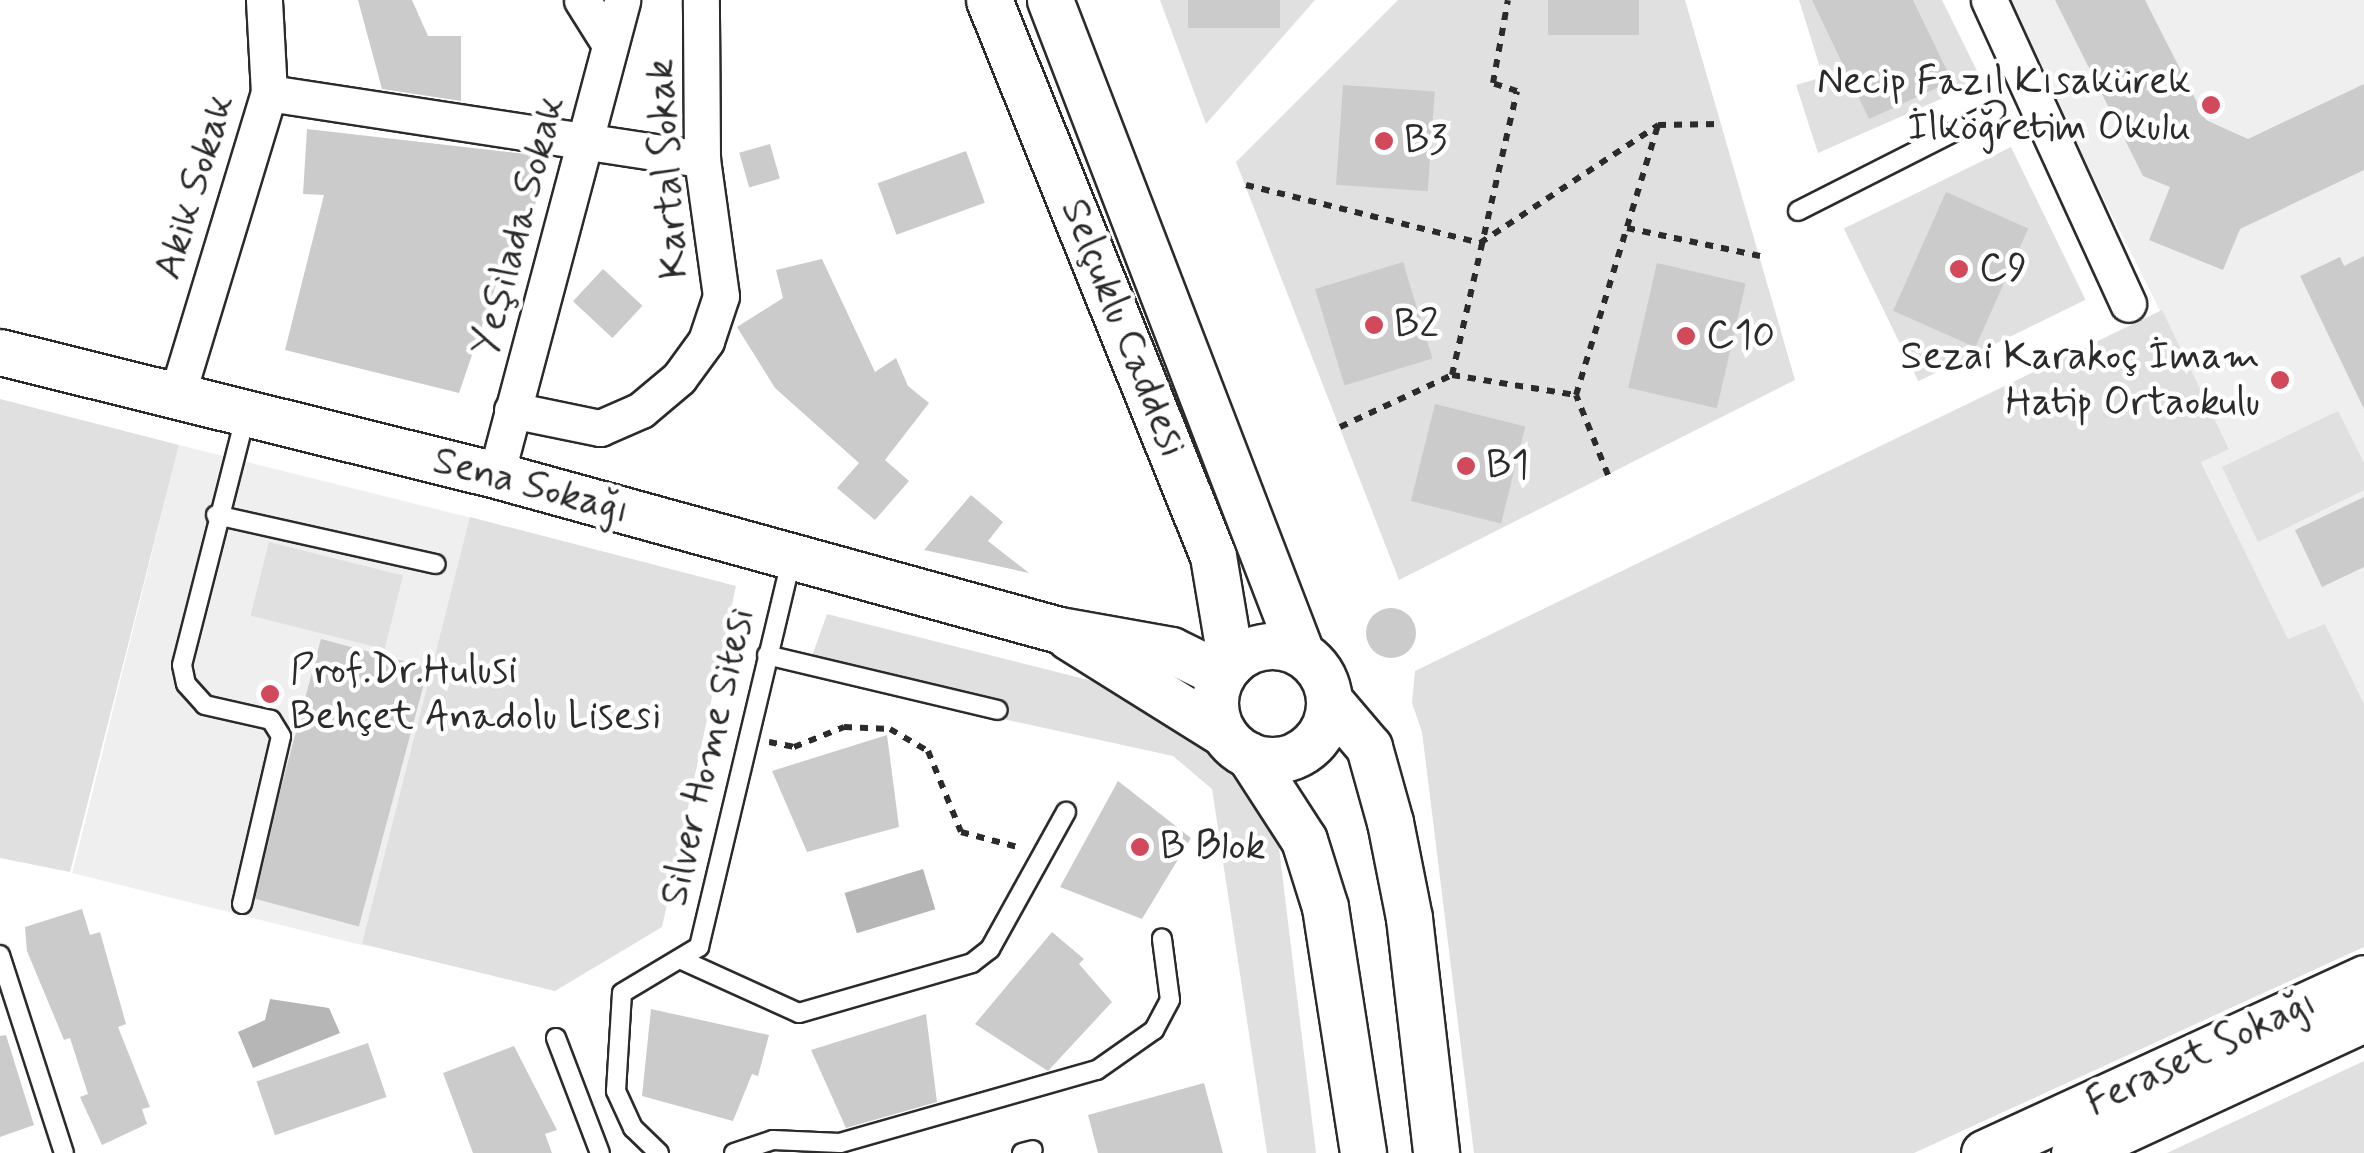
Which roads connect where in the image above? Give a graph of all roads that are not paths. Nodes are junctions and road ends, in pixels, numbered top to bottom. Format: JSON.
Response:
{"nodes":[{"id":1,"x":264,"y":0,"type":"edge"},
{"id":2,"x":582,"y":0,"type":"edge"},
{"id":3,"x":622,"y":0,"type":"edge"},
{"id":4,"x":700,"y":0,"type":"edge"},
{"id":5,"x":989,"y":0,"type":"edge"},
{"id":6,"x":1050,"y":0,"type":"edge"},
{"id":7,"x":1990,"y":0,"type":"edge"},
{"id":8,"x":610,"y":43,"type":"junction"},
{"id":9,"x":269,"y":93,"type":"junction"},
{"id":10,"x":1996,"y":111,"type":"dead end"},
{"id":11,"x":590,"y":139,"type":"junction"},
{"id":12,"x":702,"y":159,"type":"junction"},
{"id":13,"x":1798,"y":211,"type":"dead end"},
{"id":14,"x":2128,"y":304,"type":"dead end"},
{"id":15,"x":0,"y":352,"type":"edge"},
{"id":16,"x":176,"y":396,"type":"junction"},
{"id":17,"x":512,"y":410,"type":"junction"},
{"id":18,"x":246,"y":413,"type":"junction"},
{"id":19,"x":496,"y":475,"type":"junction"},
{"id":20,"x":216,"y":516,"type":"junction"},
{"id":21,"x":792,"y":557,"type":"junction"},
{"id":22,"x":436,"y":564,"type":"dead end"},
{"id":23,"x":1059,"y":630,"type":"junction"},
{"id":24,"x":1301,"y":654,"type":"junction"},
{"id":25,"x":767,"y":655,"type":"junction"},
{"id":26,"x":1226,"y":669,"type":"junction"},
{"id":27,"x":1329,"y":700,"type":"junction"},
{"id":28,"x":998,"y":710,"type":"dead end"},
{"id":29,"x":1237,"y":745,"type":"junction"},
{"id":30,"x":1066,"y":812,"type":"dead end"},
{"id":31,"x":242,"y":904,"type":"dead end"},
{"id":32,"x":1162,"y":939,"type":"dead end"},
{"id":33,"x":0,"y":955,"type":"edge"},
{"id":34,"x":682,"y":960,"type":"junction"},
{"id":35,"x":2364,"y":978,"type":"edge"},
{"id":36,"x":2364,"y":1018,"type":"edge"},
{"id":37,"x":556,"y":1038,"type":"dead end"},
{"id":38,"x":64,"y":1153,"type":"edge"},
{"id":39,"x":600,"y":1153,"type":"edge"},
{"id":40,"x":659,"y":1153,"type":"edge"},
{"id":41,"x":734,"y":1153,"type":"edge"},
{"id":42,"x":1363,"y":1153,"type":"edge"},
{"id":43,"x":1436,"y":1153,"type":"edge"},
{"id":44,"x":1984,"y":1153,"type":"edge"},
{"id":45,"x":2074,"y":1153,"type":"edge"}],
"edges":[{"from":1,"to":9,"type":"street","name":"Akik Sokak"},
{"from":2,"to":8,"type":"street"},
{"from":3,"to":8,"type":"street","name":"Yeşilada Sokak"},
{"from":4,"to":12,"type":"street","name":"Kartal Sokak"},
{"from":5,"to":26,"type":"street","name":"Selçuklu Caddesi"},
{"from":6,"to":24,"type":"street","name":"Selçuklu Caddesi"},
{"from":7,"to":14,"type":"street"},
{"from":8,"to":11,"type":"street","name":"Yeşilada Sokak"},
{"from":9,"to":11,"type":"street"},
{"from":9,"to":16,"type":"street","name":"Akik Sokak"},
{"from":10,"to":13,"type":"lane"},
{"from":11,"to":12,"type":"street"},
{"from":11,"to":17,"type":"street","name":"Yeşilada Sokak"},
{"from":12,"to":17,"type":"street","name":"Kartal Sokak"},
{"from":15,"to":16,"type":"street","name":"Sena Sokağı"},
{"from":16,"to":18,"type":"street","name":"Sena Sokağı"},
{"from":17,"to":19,"type":"street","name":"Yeşilada Sokak"},
{"from":18,"to":19,"type":"street","name":"Sena Sokağı"},
{"from":18,"to":20,"type":"lane"},
{"from":19,"to":21,"type":"street","name":"Sena Sokağı"},
{"from":20,"to":22,"type":"lane"},
{"from":20,"to":31,"type":"lane"},
{"from":21,"to":23,"type":"street","name":"Sena Sokağı"},
{"from":21,"to":25,"type":"lane","name":"Silver Home Sitesi"},
{"from":23,"to":26,"type":"street"},
{"from":23,"to":29,"type":"street"},
{"from":24,"to":26,"type":"street"},
{"from":24,"to":27,"type":"street"},
{"from":25,"to":28,"type":"lane"},
{"from":25,"to":34,"type":"lane","name":"Silver Home Sitesi"},
{"from":26,"to":29,"type":"street"},
{"from":27,"to":29,"type":"street"},
{"from":27,"to":43,"type":"street"},
{"from":29,"to":42,"type":"street"},
{"from":30,"to":34,"type":"lane"},
{"from":32,"to":41,"type":"lane"},
{"from":33,"to":38,"type":"lane"},
{"from":34,"to":40,"type":"lane","name":"Silver Home Sitesi"},
{"from":35,"to":44,"type":"street","name":"Feraset Sokağı"},
{"from":36,"to":45,"type":"street"},
{"from":37,"to":39,"type":"lane"}]}
